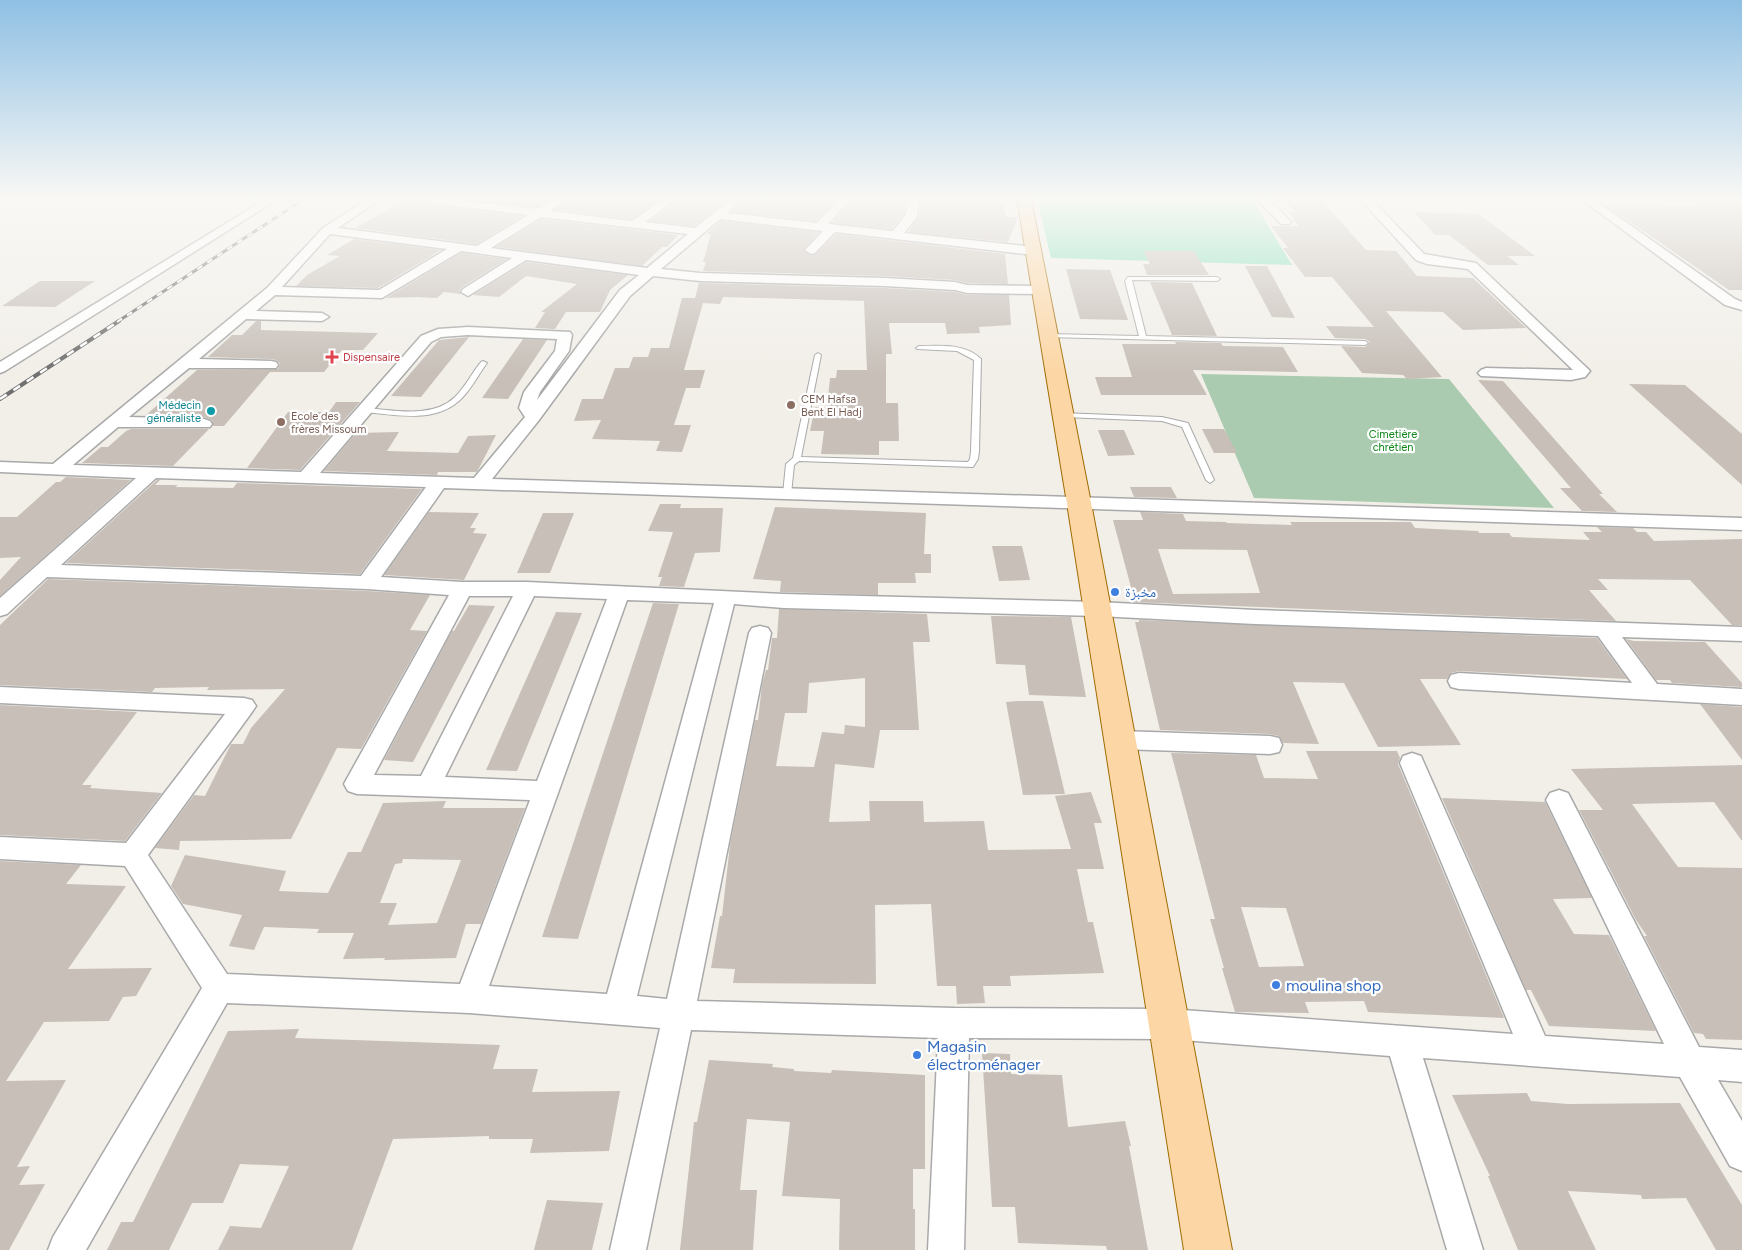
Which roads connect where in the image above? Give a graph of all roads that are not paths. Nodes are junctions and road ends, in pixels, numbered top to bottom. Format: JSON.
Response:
{"nodes":[{"id":1,"x":179,"y":257,"type":"edge"},
{"id":2,"x":302,"y":257,"type":"edge"},
{"id":3,"x":442,"y":257,"type":"edge"},
{"id":4,"x":521,"y":257,"type":"edge"},
{"id":5,"x":533,"y":257,"type":"edge"},
{"id":6,"x":666,"y":257,"type":"edge"},
{"id":7,"x":1035,"y":257,"type":"edge"},
{"id":8,"x":1421,"y":257,"type":"edge"},
{"id":9,"x":1668,"y":257,"type":"edge"},
{"id":10,"x":648,"y":272,"type":"junction"},
{"id":11,"x":1217,"y":279,"type":"dead end"},
{"id":12,"x":1041,"y":290,"type":"junction"},
{"id":13,"x":272,"y":291,"type":"junction"},
{"id":14,"x":468,"y":292,"type":"dead end"},
{"id":15,"x":1742,"y":306,"type":"edge"},
{"id":16,"x":244,"y":315,"type":"junction"},
{"id":17,"x":322,"y":317,"type":"dead end"},
{"id":18,"x":1049,"y":336,"type":"junction"},
{"id":19,"x":1143,"y":338,"type":"junction"},
{"id":20,"x":1364,"y":343,"type":"dead end"},
{"id":21,"x":919,"y":348,"type":"dead end"},
{"id":22,"x":818,"y":355,"type":"dead end"},
{"id":23,"x":483,"y":362,"type":"dead end"},
{"id":24,"x":185,"y":363,"type":"junction"},
{"id":25,"x":271,"y":365,"type":"dead end"},
{"id":26,"x":0,"y":368,"type":"edge"},
{"id":27,"x":1486,"y":373,"type":"dead end"},
{"id":28,"x":365,"y":410,"type":"junction"},
{"id":29,"x":1064,"y":415,"type":"junction"},
{"id":30,"x":533,"y":418,"type":"junction"},
{"id":31,"x":114,"y":422,"type":"junction"},
{"id":32,"x":204,"y":424,"type":"dead end"},
{"id":33,"x":797,"y":459,"type":"junction"},
{"id":34,"x":0,"y":467,"type":"edge"},
{"id":35,"x":57,"y":469,"type":"junction"},
{"id":36,"x":152,"y":473,"type":"junction"},
{"id":37,"x":306,"y":478,"type":"junction"},
{"id":38,"x":1210,"y":480,"type":"dead end"},
{"id":39,"x":439,"y":482,"type":"junction"},
{"id":40,"x":478,"y":484,"type":"junction"},
{"id":41,"x":787,"y":494,"type":"junction"},
{"id":42,"x":1080,"y":503,"type":"junction"},
{"id":43,"x":1742,"y":524,"type":"edge"},
{"id":44,"x":44,"y":571,"type":"junction"},
{"id":45,"x":367,"y":583,"type":"junction"},
{"id":46,"x":462,"y":589,"type":"junction"},
{"id":47,"x":528,"y":589,"type":"junction"},
{"id":48,"x":619,"y":593,"type":"junction"},
{"id":49,"x":726,"y":597,"type":"junction"},
{"id":50,"x":0,"y":609,"type":"edge"},
{"id":51,"x":1098,"y":609,"type":"junction"},
{"id":52,"x":1604,"y":629,"type":"junction"},
{"id":53,"x":760,"y":633,"type":"dead end"},
{"id":54,"x":1742,"y":634,"type":"edge"},
{"id":55,"x":1459,"y":681,"type":"dead end"},
{"id":56,"x":1651,"y":692,"type":"junction"},
{"id":57,"x":0,"y":695,"type":"edge"},
{"id":58,"x":1742,"y":697,"type":"edge"},
{"id":59,"x":1120,"y":740,"type":"junction"},
{"id":60,"x":1270,"y":745,"type":"dead end"},
{"id":61,"x":1412,"y":763,"type":"dead end"},
{"id":62,"x":428,"y":787,"type":"junction"},
{"id":63,"x":546,"y":791,"type":"junction"},
{"id":64,"x":1559,"y":800,"type":"dead end"},
{"id":65,"x":0,"y":848,"type":"edge"},
{"id":66,"x":134,"y":855,"type":"junction"},
{"id":67,"x":219,"y":988,"type":"junction"},
{"id":68,"x":469,"y":999,"type":"junction"},
{"id":69,"x":618,"y":1008,"type":"junction"},
{"id":70,"x":677,"y":1015,"type":"junction"},
{"id":71,"x":954,"y":1023,"type":"junction"},
{"id":72,"x":1169,"y":1024,"type":"junction"},
{"id":73,"x":1402,"y":1042,"type":"junction"},
{"id":74,"x":1536,"y":1052,"type":"junction"},
{"id":75,"x":1690,"y":1063,"type":"junction"},
{"id":76,"x":1742,"y":1066,"type":"edge"},
{"id":77,"x":1742,"y":1154,"type":"edge"},
{"id":78,"x":66,"y":1250,"type":"edge"},
{"id":79,"x":628,"y":1250,"type":"edge"},
{"id":80,"x":946,"y":1250,"type":"edge"},
{"id":81,"x":1208,"y":1250,"type":"edge"},
{"id":82,"x":1465,"y":1250,"type":"edge"}],
"edges":[{"from":1,"to":26,"type":"street"},
{"from":2,"to":13,"type":"street"},
{"from":3,"to":13,"type":"street"},
{"from":4,"to":14,"type":"street"},
{"from":5,"to":10,"type":"street"},
{"from":6,"to":10,"type":"street"},
{"from":7,"to":12,"type":"main road"},
{"from":8,"to":27,"type":"street"},
{"from":9,"to":15,"type":"street"},
{"from":10,"to":12,"type":"street"},
{"from":10,"to":30,"type":"street"},
{"from":11,"to":19,"type":"lane"},
{"from":12,"to":18,"type":"main road"},
{"from":13,"to":16,"type":"street"},
{"from":16,"to":17,"type":"street"},
{"from":16,"to":24,"type":"street"},
{"from":18,"to":19,"type":"lane"},
{"from":18,"to":29,"type":"main road"},
{"from":19,"to":20,"type":"lane"},
{"from":21,"to":33,"type":"lane"},
{"from":22,"to":33,"type":"lane"},
{"from":23,"to":28,"type":"lane"},
{"from":24,"to":25,"type":"street"},
{"from":24,"to":31,"type":"street"},
{"from":28,"to":30,"type":"street"},
{"from":28,"to":37,"type":"street"},
{"from":29,"to":38,"type":"lane"},
{"from":29,"to":42,"type":"main road"},
{"from":30,"to":40,"type":"street"},
{"from":31,"to":32,"type":"street"},
{"from":31,"to":35,"type":"street"},
{"from":33,"to":41,"type":"lane"},
{"from":34,"to":35,"type":"street"},
{"from":35,"to":36,"type":"street"},
{"from":36,"to":37,"type":"street"},
{"from":36,"to":44,"type":"street"},
{"from":37,"to":39,"type":"street"},
{"from":39,"to":40,"type":"street"},
{"from":39,"to":45,"type":"street"},
{"from":40,"to":41,"type":"street"},
{"from":41,"to":42,"type":"street"},
{"from":42,"to":43,"type":"street"},
{"from":42,"to":51,"type":"main road"},
{"from":44,"to":45,"type":"street"},
{"from":44,"to":50,"type":"street"},
{"from":45,"to":46,"type":"street"},
{"from":46,"to":47,"type":"street"},
{"from":46,"to":62,"type":"street"},
{"from":47,"to":48,"type":"street"},
{"from":47,"to":62,"type":"street"},
{"from":48,"to":49,"type":"street"},
{"from":48,"to":63,"type":"street"},
{"from":49,"to":51,"type":"street"},
{"from":49,"to":69,"type":"street"},
{"from":51,"to":52,"type":"street"},
{"from":51,"to":59,"type":"main road"},
{"from":52,"to":54,"type":"street"},
{"from":52,"to":56,"type":"street"},
{"from":53,"to":70,"type":"street"},
{"from":55,"to":56,"type":"street"},
{"from":56,"to":58,"type":"street"},
{"from":57,"to":66,"type":"street"},
{"from":59,"to":60,"type":"street"},
{"from":59,"to":72,"type":"main road"},
{"from":61,"to":74,"type":"street"},
{"from":62,"to":63,"type":"street"},
{"from":63,"to":68,"type":"street"},
{"from":64,"to":75,"type":"street"},
{"from":65,"to":66,"type":"street"},
{"from":66,"to":67,"type":"street"},
{"from":67,"to":68,"type":"street"},
{"from":67,"to":78,"type":"street"},
{"from":68,"to":69,"type":"street"},
{"from":69,"to":70,"type":"street"},
{"from":70,"to":71,"type":"street"},
{"from":70,"to":79,"type":"street"},
{"from":71,"to":72,"type":"street"},
{"from":71,"to":80,"type":"street"},
{"from":72,"to":73,"type":"street"},
{"from":72,"to":81,"type":"main road"},
{"from":73,"to":74,"type":"street"},
{"from":73,"to":82,"type":"street"},
{"from":74,"to":75,"type":"street"},
{"from":75,"to":76,"type":"street"},
{"from":75,"to":77,"type":"street"}]}
